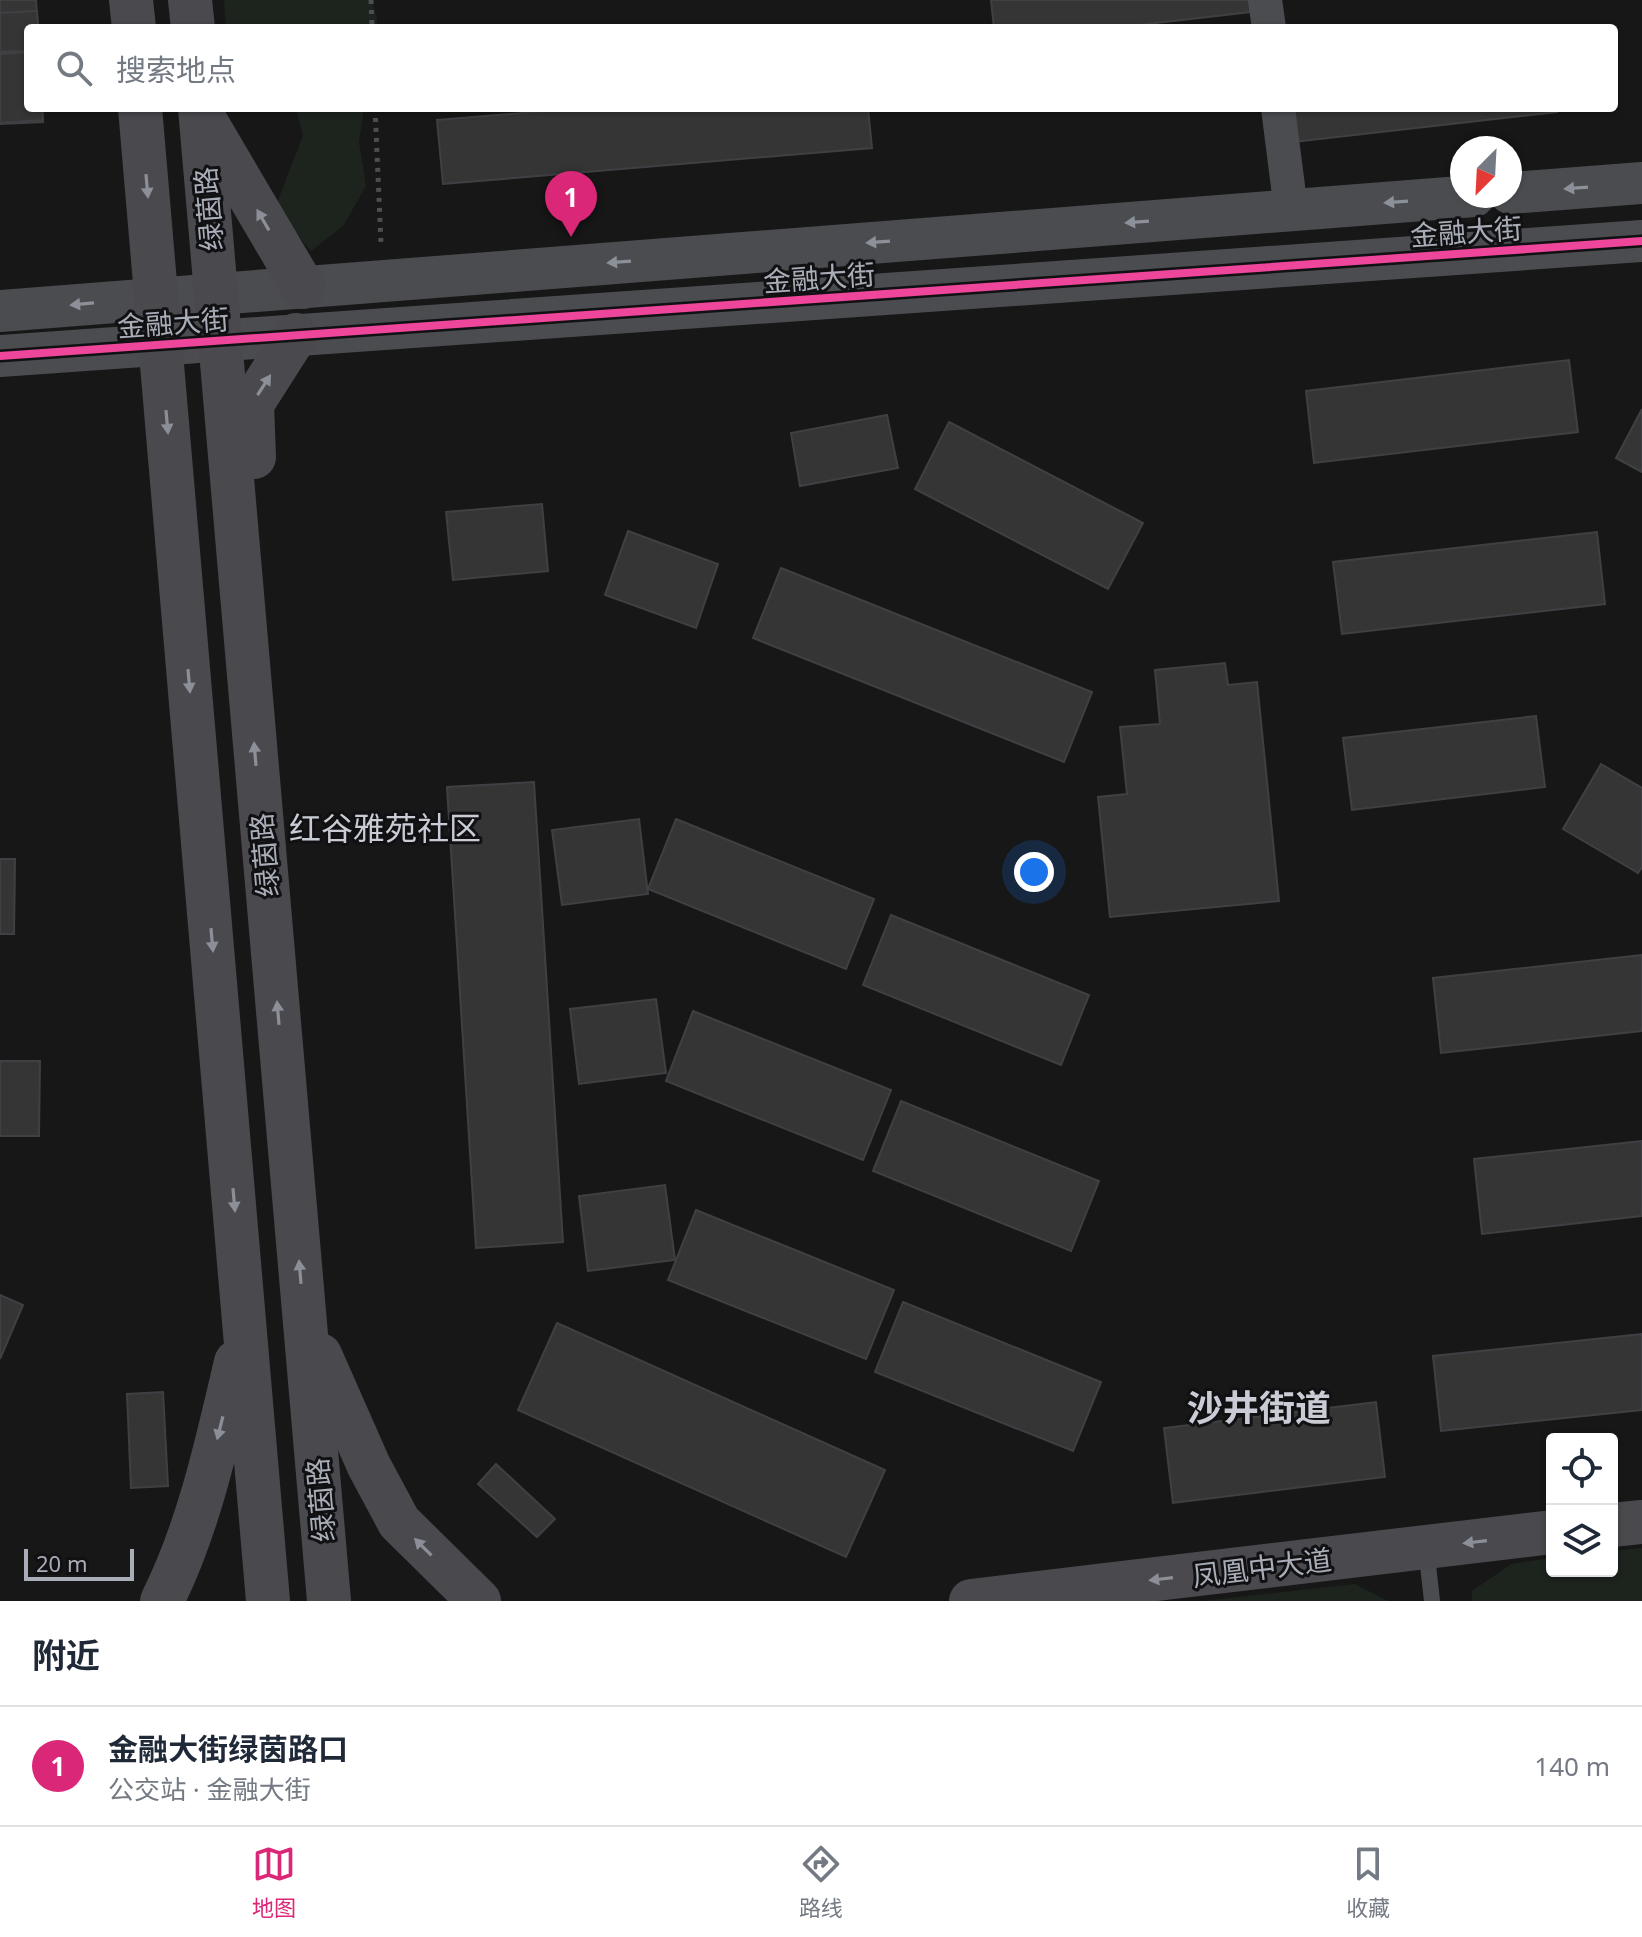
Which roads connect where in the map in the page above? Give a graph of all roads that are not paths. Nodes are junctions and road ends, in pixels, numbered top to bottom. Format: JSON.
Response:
{"nodes":[{"id":1,"x":131,"y":0,"type":"edge"},
{"id":2,"x":190,"y":0,"type":"edge"},
{"id":3,"x":1265,"y":0,"type":"edge"},
{"id":4,"x":134,"y":24,"type":"edge"},
{"id":5,"x":193,"y":24,"type":"edge"},
{"id":6,"x":1268,"y":24,"type":"edge"},
{"id":7,"x":140,"y":112,"type":"edge"},
{"id":8,"x":200,"y":112,"type":"edge"},
{"id":9,"x":201,"y":112,"type":"edge"},
{"id":10,"x":1279,"y":112,"type":"edge"},
{"id":11,"x":1642,"y":183,"type":"edge"},
{"id":12,"x":1522,"y":192,"type":"edge"},
{"id":13,"x":1450,"y":198,"type":"edge"},
{"id":14,"x":1291,"y":210,"type":"junction"},
{"id":15,"x":1642,"y":241,"type":"edge"},
{"id":16,"x":303,"y":287,"type":"junction"},
{"id":17,"x":216,"y":294,"type":"junction"},
{"id":18,"x":157,"y":298,"type":"junction"},
{"id":19,"x":0,"y":311,"type":"edge"},
{"id":20,"x":296,"y":335,"type":"junction"},
{"id":21,"x":220,"y":340,"type":"junction"},
{"id":22,"x":160,"y":345,"type":"junction"},
{"id":23,"x":0,"y":356,"type":"edge"},
{"id":24,"x":245,"y":625,"type":"junction"},
{"id":25,"x":305,"y":1320,"type":"junction"},
{"id":26,"x":244,"y":1325,"type":"junction"},
{"id":27,"x":1642,"y":1522,"type":"edge"},
{"id":28,"x":1618,"y":1524,"type":"edge"},
{"id":29,"x":1546,"y":1532,"type":"edge"},
{"id":30,"x":1425,"y":1538,"type":"junction"},
{"id":31,"x":162,"y":1601,"type":"edge"},
{"id":32,"x":268,"y":1601,"type":"edge"},
{"id":33,"x":329,"y":1601,"type":"edge"},
{"id":34,"x":479,"y":1601,"type":"edge"},
{"id":35,"x":971,"y":1601,"type":"edge"},
{"id":36,"x":1432,"y":1601,"type":"edge"}],
"edges":[{"from":1,"to":4,"type":"main road"},
{"from":2,"to":5,"type":"main road"},
{"from":3,"to":6,"type":"street"},
{"from":7,"to":18,"type":"main road","name":"绿茵路","one_way":true},
{"from":8,"to":17,"type":"main road","name":"绿茵路"},
{"from":16,"to":9,"type":"main road","one_way":true},
{"from":10,"to":14,"type":"street"},
{"from":11,"to":12,"type":"street","name":"金融大街","one_way":true},
{"from":13,"to":14,"type":"street","name":"金融大街","one_way":true},
{"from":14,"to":16,"type":"street","name":"金融大街","one_way":true},
{"from":15,"to":20,"type":"street","name":"金融大街"},
{"from":16,"to":17,"type":"street","name":"金融大街"},
{"from":17,"to":18,"type":"street","name":"金融大街"},
{"from":17,"to":21,"type":"main road","name":"绿茵路"},
{"from":18,"to":19,"type":"street","name":"金融大街","one_way":true},
{"from":18,"to":22,"type":"main road","name":"绿茵路"},
{"from":20,"to":21,"type":"street","name":"金融大街"},
{"from":24,"to":20,"type":"main road","one_way":true},
{"from":21,"to":22,"type":"street","name":"金融大街"},
{"from":21,"to":24,"type":"main road","name":"绿茵路"},
{"from":22,"to":23,"type":"street","name":"金融大街"},
{"from":22,"to":26,"type":"main road","name":"绿茵路","one_way":true},
{"from":25,"to":24,"type":"main road","name":"绿茵路","one_way":true},
{"from":25,"to":33,"type":"main road","name":"绿茵路"},
{"from":34,"to":25,"type":"main road","one_way":true},
{"from":26,"to":31,"type":"main road","one_way":true},
{"from":26,"to":32,"type":"main road","name":"绿茵路"},
{"from":27,"to":28,"type":"main road"},
{"from":29,"to":30,"type":"main road","name":"凤凰中大道","one_way":true},
{"from":30,"to":35,"type":"main road","name":"凤凰中大道","one_way":true},
{"from":30,"to":36,"type":"lane"}]}
